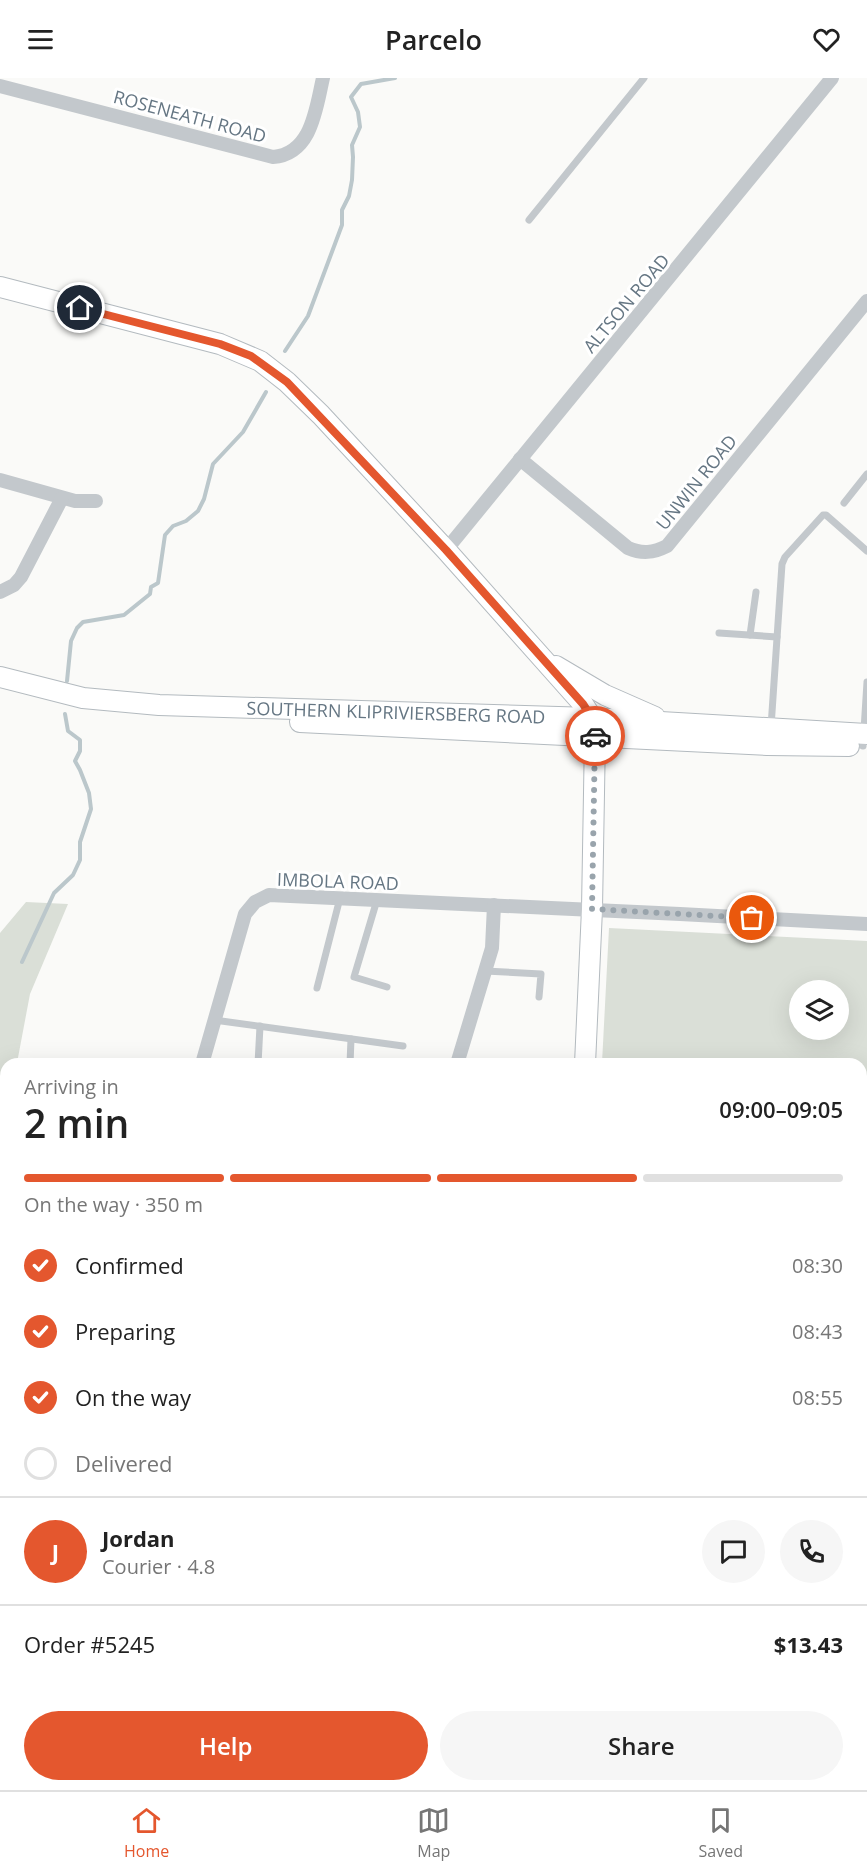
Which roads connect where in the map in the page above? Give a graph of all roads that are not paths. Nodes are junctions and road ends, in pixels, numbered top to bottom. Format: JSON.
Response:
{"nodes":[{"id":1,"x":323,"y":78,"type":"edge"},
{"id":2,"x":644,"y":78,"type":"edge"},
{"id":3,"x":832,"y":78,"type":"edge"},
{"id":4,"x":0,"y":86,"type":"edge"},
{"id":5,"x":529,"y":220,"type":"dead end"},
{"id":6,"x":0,"y":287,"type":"edge"},
{"id":7,"x":867,"y":301,"type":"edge"},
{"id":8,"x":520,"y":459,"type":"junction"},
{"id":9,"x":867,"y":474,"type":"edge"},
{"id":10,"x":0,"y":480,"type":"edge"},
{"id":11,"x":62,"y":498,"type":"junction"},
{"id":12,"x":96,"y":501,"type":"dead end"},
{"id":13,"x":844,"y":503,"type":"dead end"},
{"id":14,"x":446,"y":550,"type":"junction"},
{"id":15,"x":867,"y":551,"type":"edge"},
{"id":16,"x":0,"y":592,"type":"edge"},
{"id":17,"x":756,"y":592,"type":"dead end"},
{"id":18,"x":719,"y":633,"type":"dead end"},
{"id":19,"x":750,"y":635,"type":"junction"},
{"id":20,"x":777,"y":637,"type":"junction"},
{"id":21,"x":545,"y":661,"type":"junction"},
{"id":22,"x":0,"y":677,"type":"edge"},
{"id":23,"x":867,"y":682,"type":"edge"},
{"id":24,"x":0,"y":688,"type":"edge"},
{"id":25,"x":378,"y":718,"type":"junction"},
{"id":26,"x":684,"y":724,"type":"junction"},
{"id":27,"x":593,"y":726,"type":"junction"},
{"id":28,"x":771,"y":729,"type":"junction"},
{"id":29,"x":865,"y":740,"type":"edge"},
{"id":30,"x":340,"y":898,"type":"junction"},
{"id":31,"x":377,"y":900,"type":"junction"},
{"id":32,"x":494,"y":905,"type":"junction"},
{"id":33,"x":592,"y":909,"type":"junction"},
{"id":34,"x":867,"y":924,"type":"edge"},
{"id":35,"x":485,"y":971,"type":"junction"},
{"id":36,"x":387,"y":987,"type":"dead end"},
{"id":37,"x":317,"y":988,"type":"dead end"},
{"id":38,"x":539,"y":997,"type":"dead end"},
{"id":39,"x":214,"y":1020,"type":"junction"},
{"id":40,"x":260,"y":1026,"type":"junction"},
{"id":41,"x":351,"y":1039,"type":"junction"},
{"id":42,"x":404,"y":1046,"type":"dead end"},
{"id":43,"x":204,"y":1058,"type":"edge"},
{"id":44,"x":258,"y":1058,"type":"edge"},
{"id":45,"x":350,"y":1058,"type":"edge"},
{"id":46,"x":459,"y":1058,"type":"edge"},
{"id":47,"x":585,"y":1058,"type":"edge"}],
"edges":[{"from":1,"to":4,"type":"street","name":"ROSENEATH ROAD"},
{"from":2,"to":5,"type":"lane"},
{"from":3,"to":8,"type":"street","name":"ALTSON ROAD"},
{"from":6,"to":14,"type":"main road"},
{"from":7,"to":8,"type":"street","name":"UNWIN ROAD"},
{"from":8,"to":14,"type":"street","name":"ALTSON ROAD"},
{"from":9,"to":13,"type":"lane"},
{"from":10,"to":11,"type":"street"},
{"from":11,"to":12,"type":"street"},
{"from":11,"to":16,"type":"street"},
{"from":14,"to":21,"type":"main road"},
{"from":15,"to":20,"type":"lane"},
{"from":17,"to":19,"type":"lane"},
{"from":18,"to":19,"type":"lane"},
{"from":19,"to":20,"type":"lane"},
{"from":20,"to":28,"type":"lane"},
{"from":21,"to":26,"type":"main road"},
{"from":21,"to":27,"type":"main road"},
{"from":22,"to":25,"type":"main road","name":"SOUTHERN KLIPRIVIERSBERG ROAD"},
{"from":23,"to":29,"type":"lane"},
{"from":24,"to":25,"type":"main road","name":"SOUTHERN KLIPRIVIERSBERG ROAD"},
{"from":25,"to":27,"type":"main road","name":"SOUTHERN KLIPRIVIERSBERG ROAD"},
{"from":26,"to":27,"type":"main road","name":"SOUTHERN KLIPRIVIERSBERG ROAD"},
{"from":26,"to":28,"type":"main road","name":"SOUTHERN KLIPRIVIERSBERG ROAD"},
{"from":27,"to":29,"type":"main road","name":"SOUTHERN KLIPRIVIERSBERG ROAD"},
{"from":27,"to":33,"type":"main road"},
{"from":28,"to":29,"type":"main road","name":"SOUTHERN KLIPRIVIERSBERG ROAD"},
{"from":30,"to":31,"type":"street","name":"IMBOLA ROAD"},
{"from":30,"to":37,"type":"lane"},
{"from":30,"to":39,"type":"street","name":"IMBOLA ROAD"},
{"from":31,"to":32,"type":"street","name":"IMBOLA ROAD"},
{"from":31,"to":36,"type":"lane"},
{"from":32,"to":33,"type":"street","name":"IMBOLA ROAD"},
{"from":32,"to":35,"type":"street"},
{"from":33,"to":34,"type":"street","name":"IMBOLA ROAD"},
{"from":33,"to":47,"type":"main road"},
{"from":35,"to":38,"type":"lane"},
{"from":35,"to":46,"type":"street"},
{"from":39,"to":40,"type":"lane"},
{"from":39,"to":43,"type":"street","name":"IMBOLA ROAD"},
{"from":40,"to":41,"type":"lane"},
{"from":40,"to":44,"type":"lane"},
{"from":41,"to":42,"type":"lane"},
{"from":41,"to":45,"type":"lane"}]}
